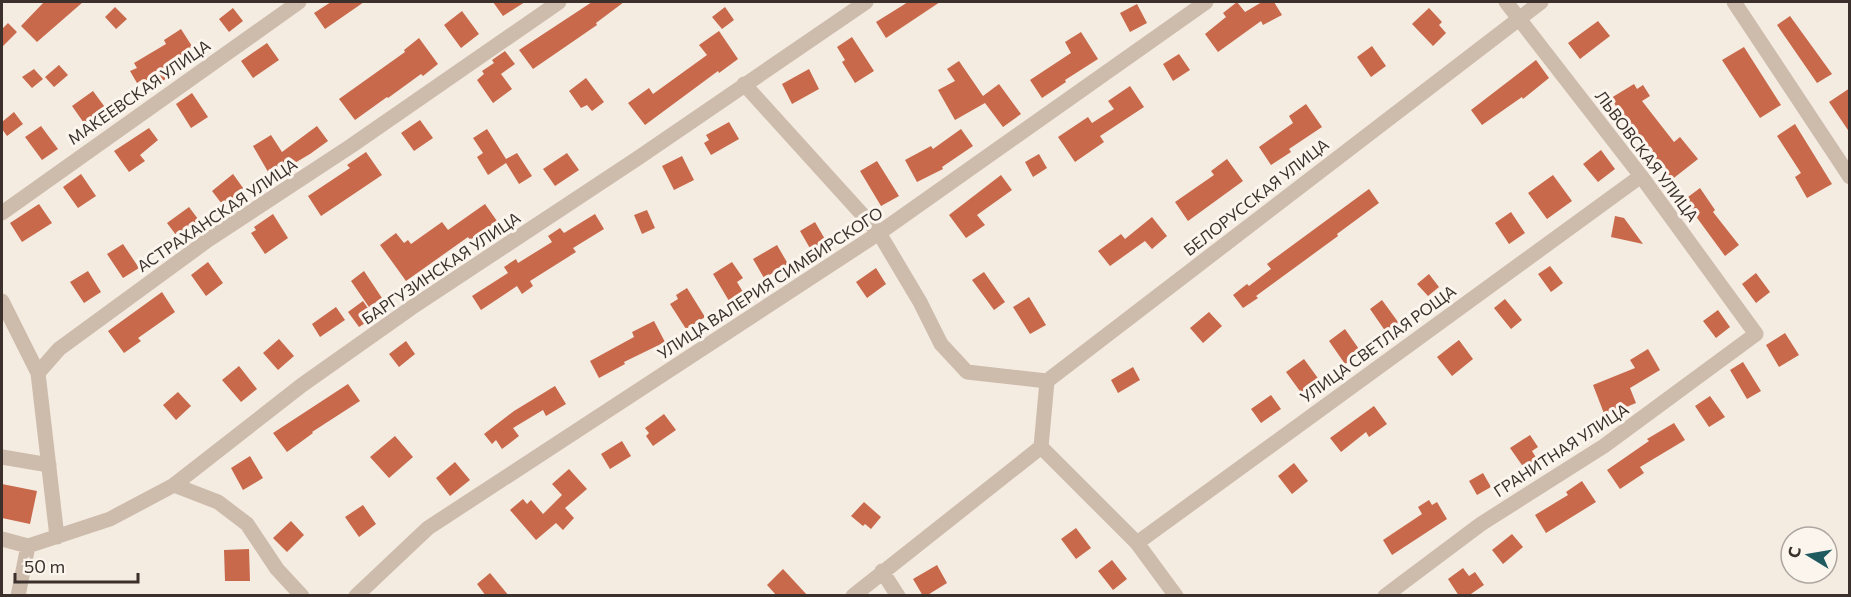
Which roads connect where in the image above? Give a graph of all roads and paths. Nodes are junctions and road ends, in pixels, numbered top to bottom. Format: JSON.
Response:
{"nodes":[{"id":1,"x":299,"y":2,"type":"edge"},
{"id":2,"x":559,"y":2,"type":"edge"},
{"id":3,"x":866,"y":2,"type":"edge"},
{"id":4,"x":1206,"y":2,"type":"edge"},
{"id":5,"x":1506,"y":2,"type":"edge"},
{"id":6,"x":1541,"y":2,"type":"edge"},
{"id":7,"x":1734,"y":2,"type":"edge"},
{"id":8,"x":1520,"y":17,"type":"junction"},
{"id":9,"x":744,"y":84,"type":"junction"},
{"id":10,"x":1641,"y":176,"type":"junction"},
{"id":11,"x":1850,"y":177,"type":"edge"},
{"id":12,"x":2,"y":213,"type":"edge"},
{"id":13,"x":879,"y":233,"type":"junction"},
{"id":14,"x":2,"y":302,"type":"edge"},
{"id":15,"x":1756,"y":334,"type":"joint"},
{"id":16,"x":38,"y":373,"type":"junction"},
{"id":17,"x":1047,"y":381,"type":"junction"},
{"id":18,"x":1041,"y":447,"type":"junction"},
{"id":19,"x":2,"y":457,"type":"edge"},
{"id":20,"x":49,"y":465,"type":"junction"},
{"id":21,"x":174,"y":485,"type":"junction"},
{"id":22,"x":57,"y":537,"type":"junction"},
{"id":23,"x":2,"y":539,"type":"edge"},
{"id":24,"x":1137,"y":543,"type":"junction"},
{"id":25,"x":28,"y":546,"type":"junction"},
{"id":26,"x":882,"y":571,"type":"junction"},
{"id":27,"x":18,"y":596,"type":"edge"},
{"id":28,"x":302,"y":596,"type":"edge"},
{"id":29,"x":356,"y":596,"type":"edge"},
{"id":30,"x":853,"y":596,"type":"edge"},
{"id":31,"x":898,"y":596,"type":"edge"},
{"id":32,"x":1176,"y":596,"type":"edge"},
{"id":33,"x":1384,"y":596,"type":"edge"}],
"edges":[{"from":1,"to":12,"type":"street","name":"МАКЕЕВСКАЯ УЛИЦА"},
{"from":2,"to":16,"type":"street","name":"АСТРАХАНСКАЯ УЛИЦА"},
{"from":3,"to":9,"type":"street","name":"БАРГУЗИНСКАЯ УЛИЦА"},
{"from":4,"to":13,"type":"street","name":"УЛИЦА ВАЛЕРИЯ СИМБИРСКОГО"},
{"from":5,"to":8,"type":"street","name":"ЛЬВОВСКАЯ УЛИЦА"},
{"from":6,"to":8,"type":"street","name":"БЕЛОРУССКАЯ УЛИЦА"},
{"from":7,"to":11,"type":"street"},
{"from":8,"to":10,"type":"street","name":"ЛЬВОВСКАЯ УЛИЦА"},
{"from":8,"to":17,"type":"street","name":"БЕЛОРУССКАЯ УЛИЦА"},
{"from":9,"to":13,"type":"street"},
{"from":9,"to":21,"type":"street","name":"БАРГУЗИНСКАЯ УЛИЦА"},
{"from":10,"to":15,"type":"street","name":"ЛЬВОВСКАЯ УЛИЦА"},
{"from":10,"to":24,"type":"street","name":"УЛИЦА СВЕТЛАЯ РОЩА"},
{"from":13,"to":17,"type":"street"},
{"from":13,"to":29,"type":"street","name":"УЛИЦА ВАЛЕРИЯ СИМБИРСКОГО"},
{"from":14,"to":16,"type":"street"},
{"from":15,"to":33,"type":"street","name":"ГРАНИТНАЯ УЛИЦА"},
{"from":16,"to":20,"type":"street"},
{"from":17,"to":18,"type":"street"},
{"from":18,"to":24,"type":"street"},
{"from":18,"to":26,"type":"street"},
{"from":19,"to":20,"type":"street"},
{"from":20,"to":22,"type":"street"},
{"from":21,"to":22,"type":"street","name":"БАРГУЗИНСКАЯ УЛИЦА"},
{"from":21,"to":28,"type":"street"},
{"from":22,"to":25,"type":"street","name":"БАРГУЗИНСКАЯ УЛИЦА"},
{"from":23,"to":25,"type":"street"},
{"from":24,"to":32,"type":"street"},
{"from":25,"to":27,"type":"street"},
{"from":26,"to":30,"type":"street"},
{"from":26,"to":31,"type":"street"}]}
